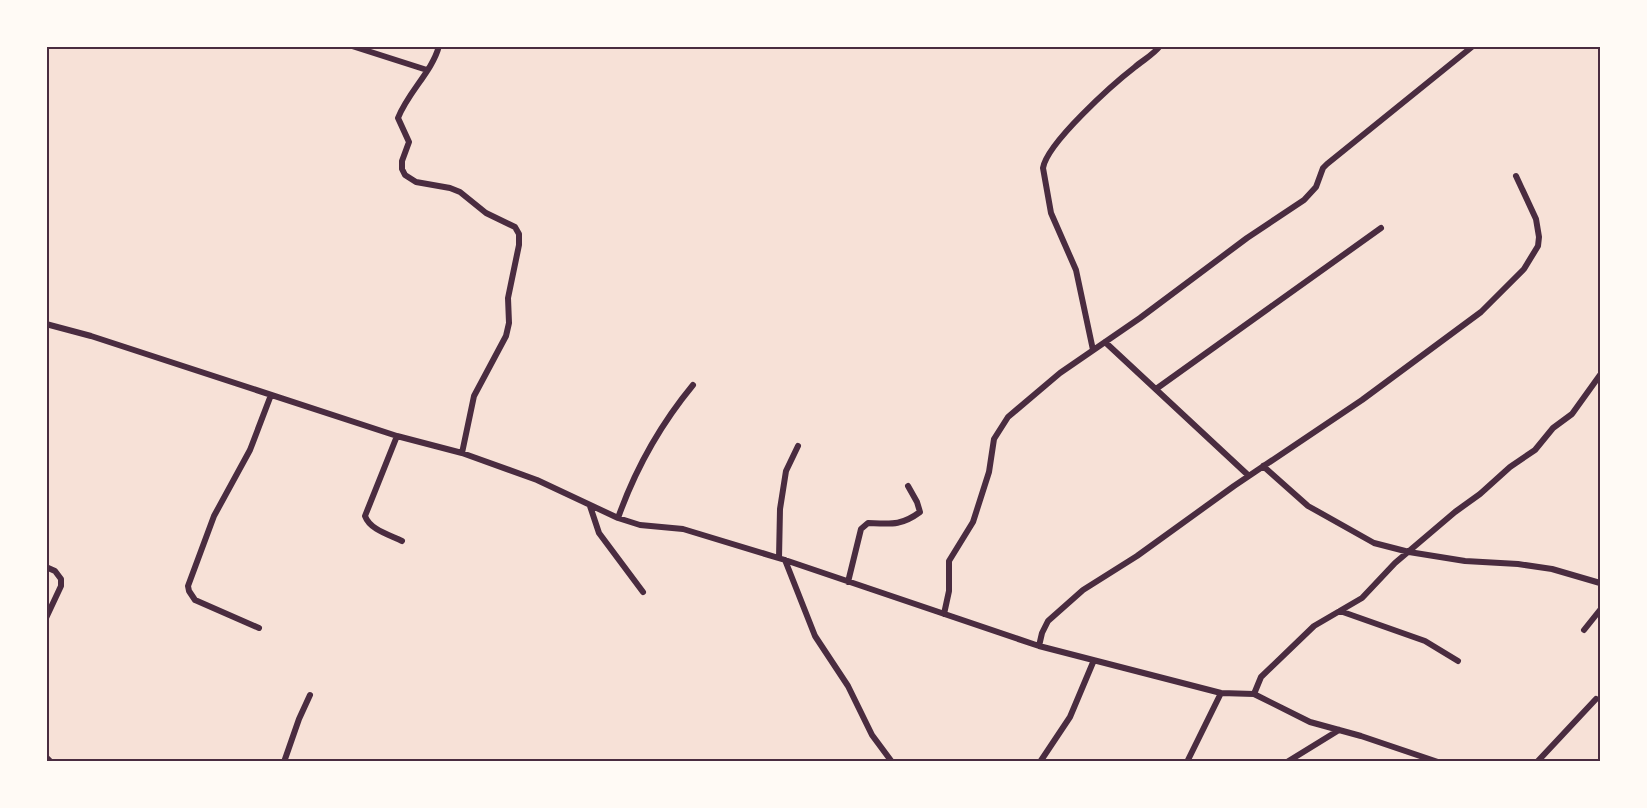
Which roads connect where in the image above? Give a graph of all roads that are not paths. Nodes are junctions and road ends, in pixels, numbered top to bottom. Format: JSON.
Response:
{"nodes":[{"id":1,"x":352,"y":46,"type":"edge"},
{"id":2,"x":439,"y":46,"type":"edge"},
{"id":3,"x":1160,"y":46,"type":"edge"},
{"id":4,"x":1473,"y":46,"type":"edge"},
{"id":5,"x":427,"y":70,"type":"junction"},
{"id":6,"x":1516,"y":176,"type":"dead end"},
{"id":7,"x":1381,"y":228,"type":"dead end"},
{"id":8,"x":46,"y":324,"type":"edge"},
{"id":9,"x":1105,"y":342,"type":"junction"},
{"id":10,"x":1093,"y":350,"type":"junction"},
{"id":11,"x":1600,"y":375,"type":"edge"},
{"id":12,"x":693,"y":385,"type":"dead end"},
{"id":13,"x":1155,"y":389,"type":"junction"},
{"id":14,"x":271,"y":395,"type":"junction"},
{"id":15,"x":397,"y":436,"type":"junction"},
{"id":16,"x":798,"y":446,"type":"dead end"},
{"id":17,"x":462,"y":453,"type":"junction"},
{"id":18,"x":1263,"y":466,"type":"junction"},
{"id":19,"x":1249,"y":476,"type":"junction"},
{"id":20,"x":908,"y":486,"type":"dead end"},
{"id":21,"x":590,"y":506,"type":"junction"},
{"id":22,"x":618,"y":518,"type":"junction"},
{"id":23,"x":402,"y":541,"type":"dead end"},
{"id":24,"x":1409,"y":552,"type":"junction"},
{"id":25,"x":782,"y":559,"type":"junction"},
{"id":26,"x":46,"y":567,"type":"edge"},
{"id":27,"x":848,"y":582,"type":"junction"},
{"id":28,"x":1600,"y":583,"type":"edge"},
{"id":29,"x":643,"y":592,"type":"dead end"},
{"id":30,"x":1600,"y":610,"type":"edge"},
{"id":31,"x":1340,"y":611,"type":"junction"},
{"id":32,"x":944,"y":614,"type":"junction"},
{"id":33,"x":46,"y":618,"type":"edge"},
{"id":34,"x":259,"y":628,"type":"dead end"},
{"id":35,"x":1584,"y":630,"type":"dead end"},
{"id":36,"x":1039,"y":646,"type":"junction"},
{"id":37,"x":1094,"y":660,"type":"junction"},
{"id":38,"x":1458,"y":661,"type":"dead end"},
{"id":39,"x":1221,"y":693,"type":"junction"},
{"id":40,"x":1254,"y":694,"type":"junction"},
{"id":41,"x":310,"y":695,"type":"dead end"},
{"id":42,"x":1596,"y":699,"type":"dead end"},
{"id":43,"x":1339,"y":730,"type":"junction"},
{"id":44,"x":46,"y":757,"type":"edge"},
{"id":45,"x":51,"y":762,"type":"edge"},
{"id":46,"x":284,"y":762,"type":"edge"},
{"id":47,"x":892,"y":762,"type":"edge"},
{"id":48,"x":1040,"y":762,"type":"edge"},
{"id":49,"x":1187,"y":762,"type":"edge"},
{"id":50,"x":1287,"y":762,"type":"edge"},
{"id":51,"x":1438,"y":762,"type":"edge"},
{"id":52,"x":1537,"y":762,"type":"edge"}],
"edges":[{"from":1,"to":5,"type":"street"},
{"from":2,"to":5,"type":"street"},
{"from":3,"to":10,"type":"street"},
{"from":4,"to":9,"type":"street"},
{"from":5,"to":17,"type":"street"},
{"from":6,"to":18,"type":"street"},
{"from":7,"to":13,"type":"street"},
{"from":8,"to":14,"type":"street"},
{"from":9,"to":10,"type":"street"},
{"from":9,"to":13,"type":"street"},
{"from":10,"to":32,"type":"street"},
{"from":11,"to":24,"type":"street"},
{"from":12,"to":22,"type":"street"},
{"from":13,"to":19,"type":"street"},
{"from":14,"to":15,"type":"street"},
{"from":14,"to":34,"type":"street"},
{"from":15,"to":17,"type":"street"},
{"from":15,"to":23,"type":"street"},
{"from":16,"to":25,"type":"street"},
{"from":17,"to":21,"type":"street"},
{"from":18,"to":19,"type":"street"},
{"from":18,"to":24,"type":"street"},
{"from":19,"to":36,"type":"street"},
{"from":20,"to":27,"type":"street"},
{"from":21,"to":22,"type":"street"},
{"from":21,"to":29,"type":"street"},
{"from":22,"to":25,"type":"street"},
{"from":24,"to":28,"type":"street"},
{"from":24,"to":31,"type":"street"},
{"from":25,"to":27,"type":"street"},
{"from":25,"to":47,"type":"street"},
{"from":26,"to":33,"type":"street"},
{"from":27,"to":32,"type":"street"},
{"from":30,"to":35,"type":"street"},
{"from":31,"to":38,"type":"street"},
{"from":31,"to":40,"type":"street"},
{"from":32,"to":36,"type":"street"},
{"from":36,"to":37,"type":"street"},
{"from":37,"to":39,"type":"street"},
{"from":37,"to":48,"type":"street"},
{"from":39,"to":40,"type":"street"},
{"from":39,"to":49,"type":"street"},
{"from":40,"to":43,"type":"street"},
{"from":41,"to":46,"type":"street"},
{"from":42,"to":52,"type":"street"},
{"from":43,"to":50,"type":"street"},
{"from":43,"to":51,"type":"street"},
{"from":44,"to":45,"type":"street"}]}
